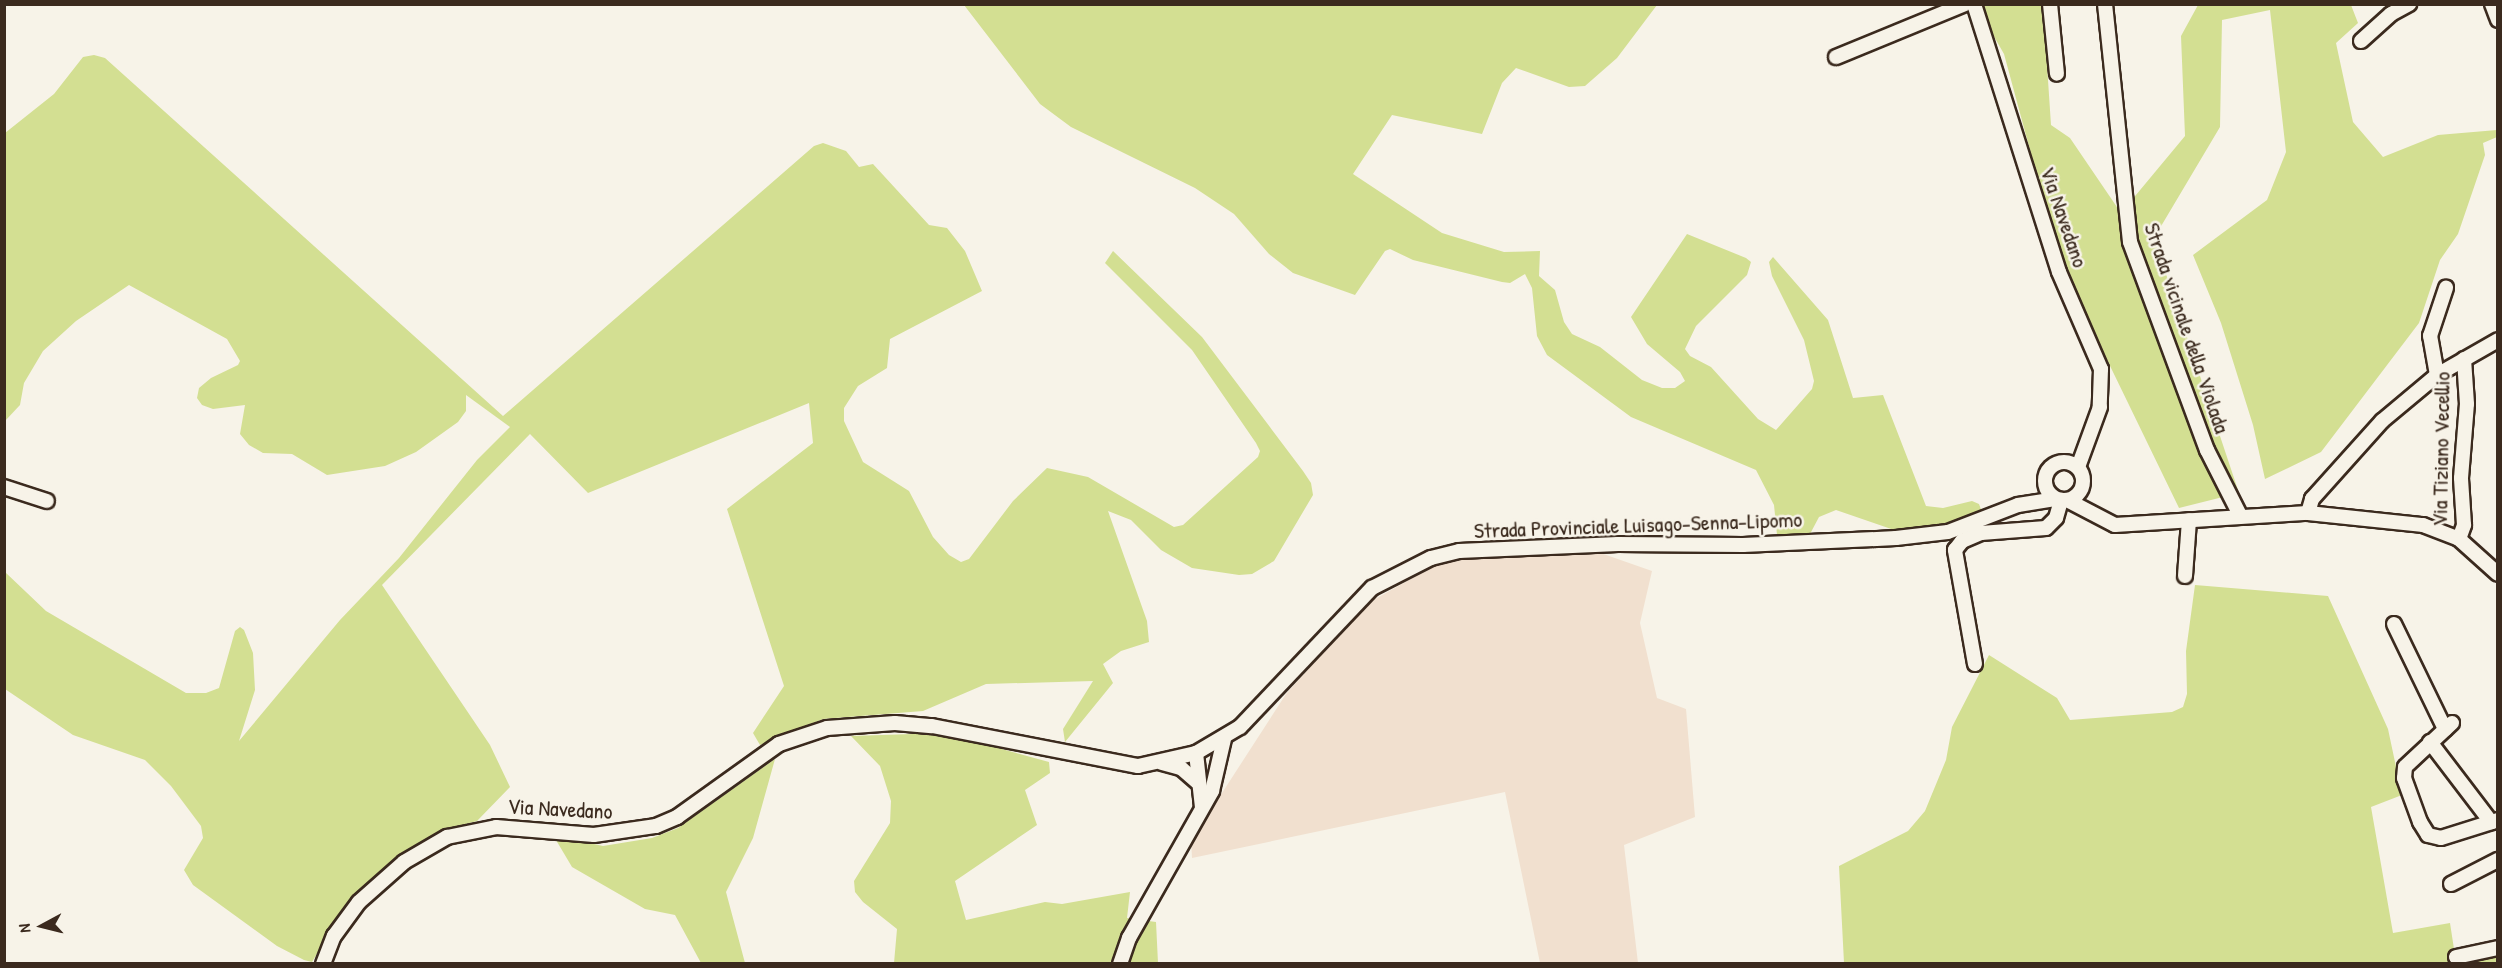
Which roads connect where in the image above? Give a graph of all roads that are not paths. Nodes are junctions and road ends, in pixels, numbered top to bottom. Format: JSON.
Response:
{"nodes":[{"id":1,"x":1965,"y":4,"type":"edge"},
{"id":2,"x":1974,"y":4,"type":"edge"},
{"id":3,"x":2050,"y":4,"type":"edge"},
{"id":4,"x":2105,"y":4,"type":"edge"},
{"id":5,"x":2409,"y":4,"type":"edge"},
{"id":6,"x":2492,"y":4,"type":"edge"},
{"id":7,"x":2389,"y":9,"type":"edge"},
{"id":8,"x":2498,"y":20,"type":"edge"},
{"id":9,"x":2361,"y":41,"type":"dead end"},
{"id":10,"x":1836,"y":57,"type":"dead end"},
{"id":11,"x":2057,"y":74,"type":"dead end"},
{"id":12,"x":2446,"y":288,"type":"dead end"},
{"id":13,"x":2498,"y":340,"type":"edge"},
{"id":14,"x":2464,"y":359,"type":"junction"},
{"id":15,"x":2437,"y":375,"type":"junction"},
{"id":16,"x":2086,"y":439,"type":"junction"},
{"id":17,"x":2064,"y":461,"type":"junction"},
{"id":18,"x":2078,"y":467,"type":"junction"},
{"id":19,"x":2045,"y":485,"type":"junction"},
{"id":20,"x":4,"y":487,"type":"edge"},
{"id":21,"x":2082,"y":488,"type":"junction"},
{"id":22,"x":2061,"y":500,"type":"junction"},
{"id":23,"x":46,"y":501,"type":"dead end"},
{"id":24,"x":2018,"y":505,"type":"junction"},
{"id":25,"x":2089,"y":510,"type":"junction"},
{"id":26,"x":2308,"y":513,"type":"junction"},
{"id":27,"x":2240,"y":515,"type":"junction"},
{"id":28,"x":2189,"y":520,"type":"junction"},
{"id":29,"x":2459,"y":538,"type":"junction"},
{"id":30,"x":2498,"y":574,"type":"edge"},
{"id":31,"x":2185,"y":576,"type":"dead end"},
{"id":32,"x":2394,"y":624,"type":"dead end"},
{"id":33,"x":1975,"y":664,"type":"dead end"},
{"id":34,"x":1224,"y":739,"type":"junction"},
{"id":35,"x":2430,"y":742,"type":"junction"},
{"id":36,"x":1196,"y":753,"type":"junction"},
{"id":37,"x":1160,"y":763,"type":"junction"},
{"id":38,"x":1215,"y":773,"type":"junction"},
{"id":39,"x":1197,"y":782,"type":"junction"},
{"id":40,"x":1201,"y":814,"type":"junction"},
{"id":41,"x":2494,"y":821,"type":"edge"},
{"id":42,"x":2498,"y":860,"type":"edge"},
{"id":43,"x":2451,"y":884,"type":"dead end"},
{"id":44,"x":2498,"y":948,"type":"edge"},
{"id":45,"x":2456,"y":957,"type":"dead end"},
{"id":46,"x":324,"y":963,"type":"edge"},
{"id":47,"x":1120,"y":963,"type":"edge"}],
"edges":[{"from":1,"to":10,"type":"street"},
{"from":2,"to":16,"type":"street","name":"Via Navedano"},
{"from":3,"to":11,"type":"street"},
{"from":4,"to":27,"type":"street","name":"Strada vicinale della Violada"},
{"from":5,"to":7,"type":"street"},
{"from":6,"to":8,"type":"street"},
{"from":7,"to":9,"type":"street"},
{"from":12,"to":15,"type":"street"},
{"from":13,"to":14,"type":"street"},
{"from":14,"to":15,"type":"street"},
{"from":14,"to":29,"type":"street","name":"Via Tiziano Vecellio"},
{"from":15,"to":26,"type":"street"},
{"from":16,"to":17,"type":"street","name":"Via Navedano"},
{"from":16,"to":18,"type":"street","name":"Via Navedano"},
{"from":17,"to":18,"type":"street"},
{"from":17,"to":19,"type":"street"},
{"from":18,"to":21,"type":"street"},
{"from":19,"to":22,"type":"street"},
{"from":19,"to":24,"type":"street","name":"Strada Provinciale Luisago-Senna-Lipomo"},
{"from":20,"to":23,"type":"street"},
{"from":21,"to":22,"type":"street"},
{"from":21,"to":25,"type":"street"},
{"from":22,"to":24,"type":"street","name":"Strada Provinciale Luisago-Senna-Lipomo"},
{"from":22,"to":25,"type":"street"},
{"from":22,"to":33,"type":"street"},
{"from":24,"to":34,"type":"street","name":"Strada Provinciale Luisago-Senna-Lipomo"},
{"from":25,"to":28,"type":"street"},
{"from":26,"to":27,"type":"street"},
{"from":26,"to":29,"type":"street"},
{"from":27,"to":28,"type":"street"},
{"from":28,"to":31,"type":"street"},
{"from":29,"to":30,"type":"street"},
{"from":32,"to":35,"type":"street"},
{"from":34,"to":36,"type":"street","name":"Strada Provinciale Luisago-Senna-Lipomo"},
{"from":34,"to":38,"type":"street"},
{"from":35,"to":41,"type":"street"},
{"from":35,"to":41,"type":"street"},
{"from":36,"to":37,"type":"street","name":"Strada Provinciale Luisago-Senna-Lipomo"},
{"from":36,"to":38,"type":"street"},
{"from":36,"to":39,"type":"street"},
{"from":37,"to":39,"type":"street"},
{"from":37,"to":46,"type":"street","name":"Via Navedano"},
{"from":38,"to":40,"type":"street"},
{"from":39,"to":40,"type":"street"},
{"from":40,"to":47,"type":"street"},
{"from":42,"to":43,"type":"street"},
{"from":44,"to":45,"type":"street"}]}
